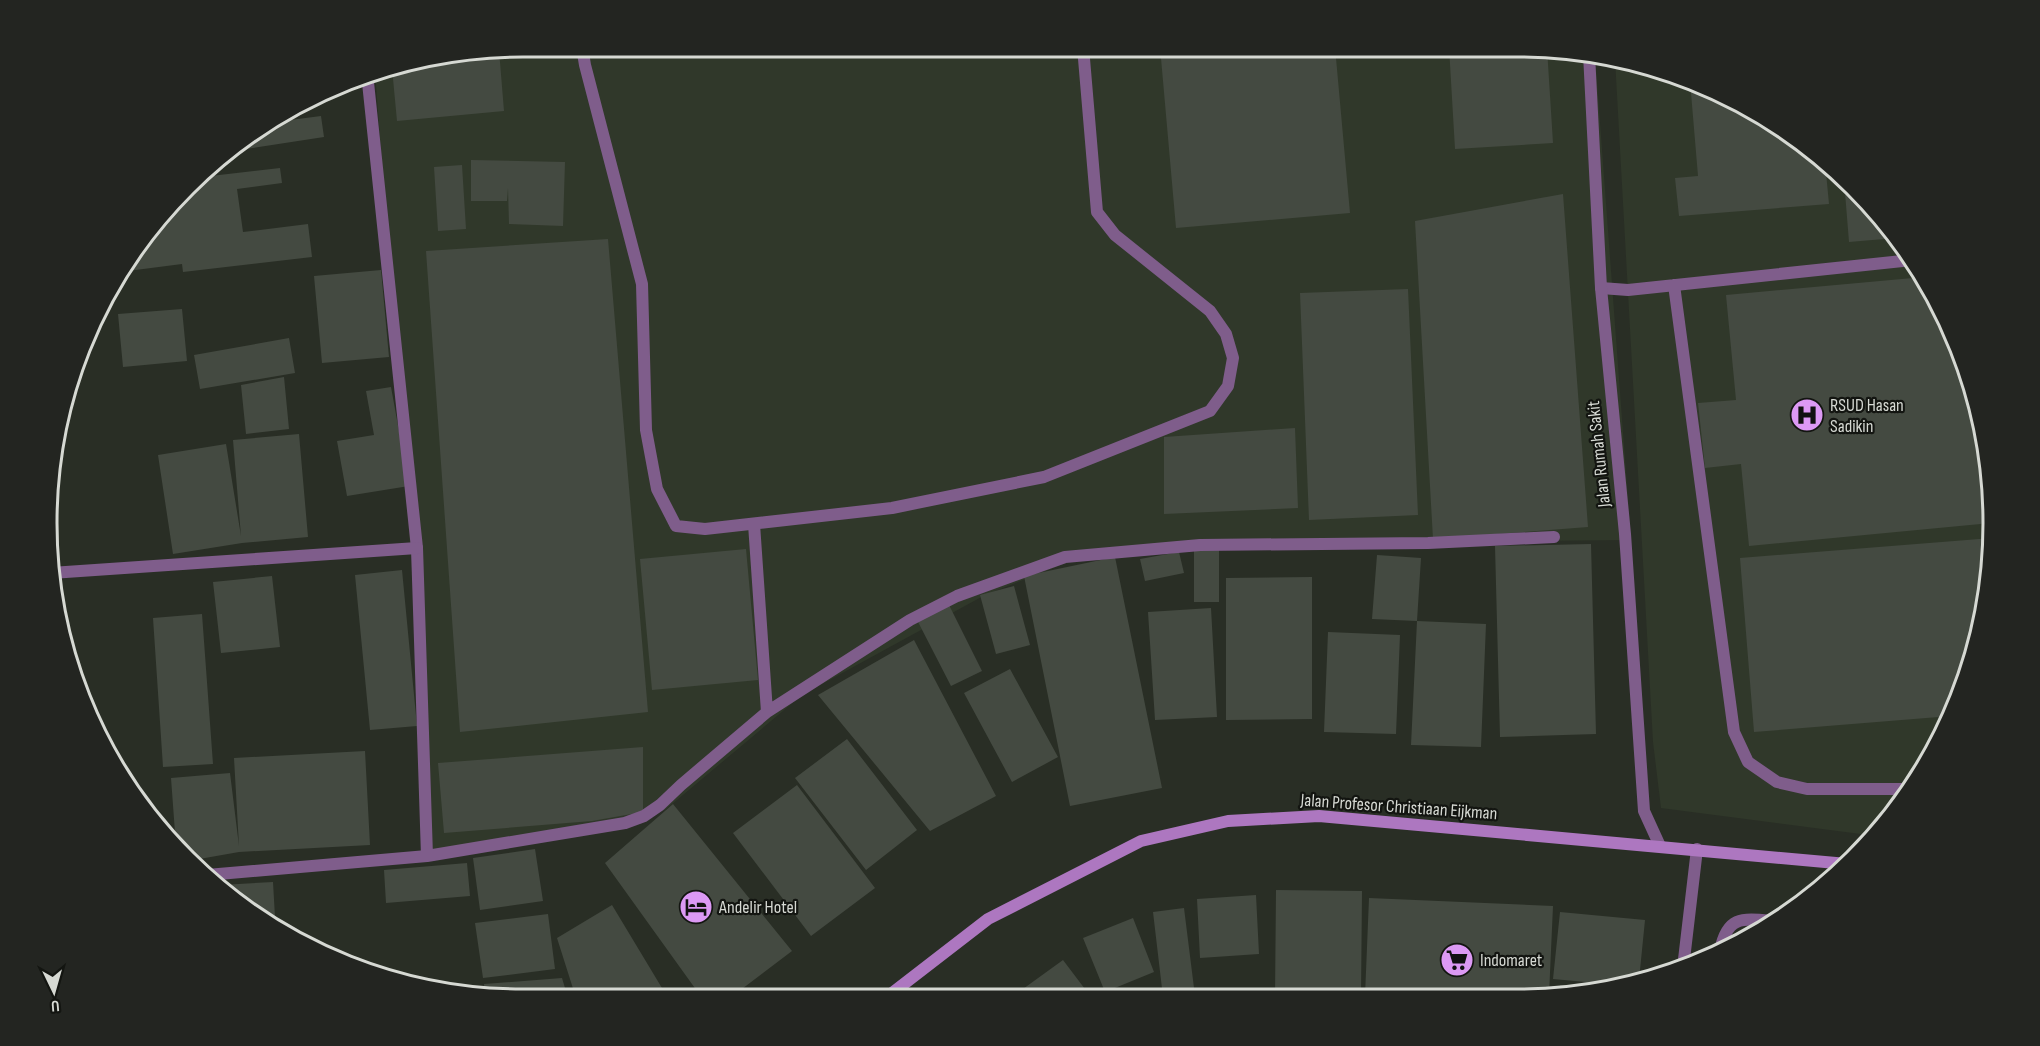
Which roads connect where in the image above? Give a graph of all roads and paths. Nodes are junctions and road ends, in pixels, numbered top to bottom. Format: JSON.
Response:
{"nodes":[{"id":1,"x":584,"y":57,"type":"edge"},
{"id":2,"x":1084,"y":57,"type":"edge"},
{"id":3,"x":1589,"y":63,"type":"edge"},
{"id":4,"x":368,"y":84,"type":"edge"},
{"id":5,"x":1902,"y":261,"type":"edge"},
{"id":6,"x":1674,"y":285,"type":"junction"},
{"id":7,"x":1601,"y":288,"type":"junction"},
{"id":8,"x":754,"y":524,"type":"junction"},
{"id":9,"x":1554,"y":537,"type":"dead end"},
{"id":10,"x":417,"y":548,"type":"junction"},
{"id":11,"x":60,"y":572,"type":"edge"},
{"id":12,"x":767,"y":712,"type":"junction"},
{"id":13,"x":1899,"y":789,"type":"edge"},
{"id":14,"x":1660,"y":846,"type":"junction"},
{"id":15,"x":1697,"y":849,"type":"junction"},
{"id":16,"x":427,"y":856,"type":"junction"},
{"id":17,"x":1836,"y":863,"type":"edge"},
{"id":18,"x":217,"y":874,"type":"edge"},
{"id":19,"x":1761,"y":920,"type":"edge"},
{"id":20,"x":1722,"y":942,"type":"edge"},
{"id":21,"x":1684,"y":958,"type":"edge"},
{"id":22,"x":897,"y":989,"type":"edge"}],
"edges":[{"from":1,"to":8,"type":"street"},
{"from":2,"to":8,"type":"street"},
{"from":3,"to":7,"type":"street","name":"Jalan Rumah Sakit"},
{"from":4,"to":10,"type":"street"},
{"from":5,"to":6,"type":"street"},
{"from":6,"to":7,"type":"street"},
{"from":6,"to":13,"type":"street"},
{"from":7,"to":14,"type":"street","name":"Jalan Rumah Sakit"},
{"from":8,"to":12,"type":"street"},
{"from":9,"to":12,"type":"street"},
{"from":10,"to":11,"type":"street"},
{"from":10,"to":16,"type":"street"},
{"from":12,"to":16,"type":"street"},
{"from":14,"to":15,"type":"main road","name":"Jalan Profesor Christiaan Eijkman"},
{"from":14,"to":22,"type":"main road","name":"Jalan Profesor Christiaan Eijkman"},
{"from":15,"to":17,"type":"main road","name":"Jalan Profesor Christiaan Eijkman"},
{"from":15,"to":21,"type":"street"},
{"from":16,"to":18,"type":"street"},
{"from":19,"to":20,"type":"street"}]}
